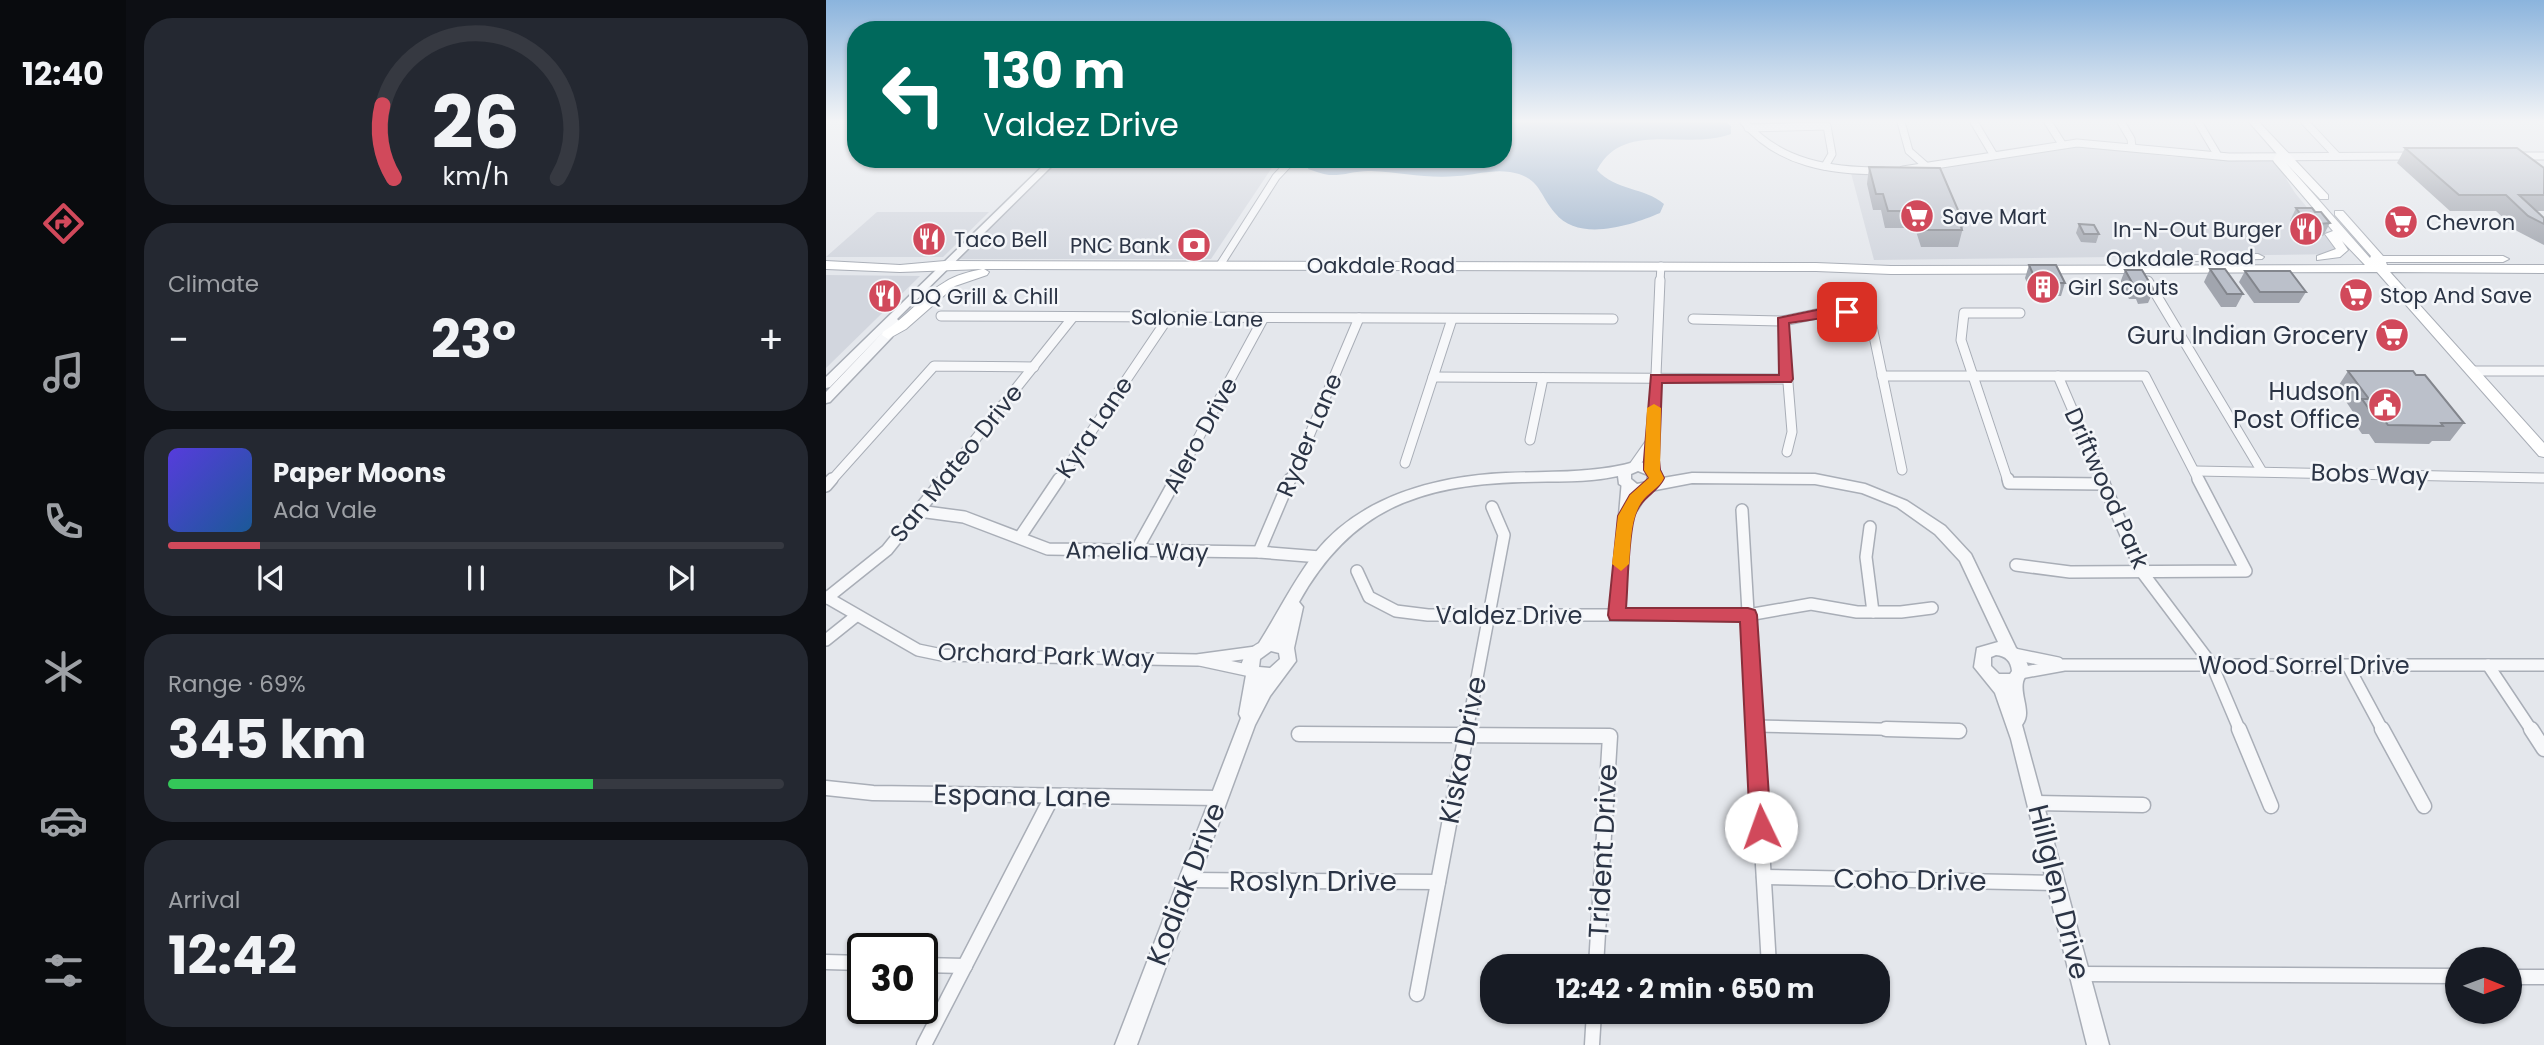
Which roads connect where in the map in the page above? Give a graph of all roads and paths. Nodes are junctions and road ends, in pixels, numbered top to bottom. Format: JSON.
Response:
{"nodes":[{"id":1,"x":1043,"y":171,"type":"edge"},
{"id":2,"x":1282,"y":171,"type":"edge"},
{"id":3,"x":2287,"y":171,"type":"edge"},
{"id":4,"x":2301,"y":171,"type":"edge"},
{"id":5,"x":2300,"y":187,"type":"junction"},
{"id":6,"x":2365,"y":243,"type":"junction"},
{"id":7,"x":2321,"y":258,"type":"junction"},
{"id":8,"x":2440,"y":258,"type":"junction"},
{"id":9,"x":2363,"y":259,"type":"junction"},
{"id":10,"x":1977,"y":261,"type":"junction"},
{"id":11,"x":826,"y":265,"type":"edge"},
{"id":12,"x":945,"y":265,"type":"junction"},
{"id":13,"x":1220,"y":265,"type":"junction"},
{"id":14,"x":2381,"y":265,"type":"junction"},
{"id":15,"x":2544,"y":265,"type":"edge"},
{"id":16,"x":1014,"y":266,"type":"junction"},
{"id":17,"x":1661,"y":266,"type":"junction"},
{"id":18,"x":1816,"y":267,"type":"junction"},
{"id":19,"x":2140,"y":268,"type":"junction"},
{"id":20,"x":1891,"y":270,"type":"junction"},
{"id":21,"x":895,"y":313,"type":"junction"},
{"id":22,"x":2020,"y":313,"type":"dead end"},
{"id":23,"x":941,"y":316,"type":"dead end"},
{"id":24,"x":1073,"y":317,"type":"junction"},
{"id":25,"x":1168,"y":318,"type":"junction"},
{"id":26,"x":1359,"y":318,"type":"junction"},
{"id":27,"x":1264,"y":319,"type":"junction"},
{"id":28,"x":1452,"y":319,"type":"junction"},
{"id":29,"x":1613,"y":319,"type":"dead end"},
{"id":30,"x":1693,"y":320,"type":"dead end"},
{"id":31,"x":1783,"y":321,"type":"junction"},
{"id":32,"x":888,"y":335,"type":"junction"},
{"id":33,"x":1034,"y":367,"type":"junction"},
{"id":34,"x":2473,"y":371,"type":"junction"},
{"id":35,"x":2544,"y":371,"type":"edge"},
{"id":36,"x":1882,"y":376,"type":"junction"},
{"id":37,"x":1974,"y":376,"type":"junction"},
{"id":38,"x":2057,"y":376,"type":"junction"},
{"id":39,"x":1433,"y":377,"type":"junction"},
{"id":40,"x":1544,"y":378,"type":"junction"},
{"id":41,"x":1656,"y":378,"type":"junction"},
{"id":42,"x":1786,"y":379,"type":"junction"},
{"id":43,"x":826,"y":384,"type":"edge"},
{"id":44,"x":826,"y":399,"type":"edge"},
{"id":45,"x":1653,"y":438,"type":"junction"},
{"id":46,"x":1530,"y":440,"type":"dead end"},
{"id":47,"x":1787,"y":452,"type":"dead end"},
{"id":48,"x":2544,"y":452,"type":"edge"},
{"id":49,"x":1405,"y":463,"type":"dead end"},
{"id":50,"x":1631,"y":468,"type":"junction"},
{"id":51,"x":1902,"y":470,"type":"dead end"},
{"id":52,"x":2262,"y":470,"type":"junction"},
{"id":53,"x":2196,"y":471,"type":"junction"},
{"id":54,"x":1585,"y":477,"type":"junction"},
{"id":55,"x":1651,"y":478,"type":"junction"},
{"id":56,"x":2544,"y":478,"type":"edge"},
{"id":57,"x":2104,"y":484,"type":"junction"},
{"id":58,"x":1627,"y":485,"type":"junction"},
{"id":59,"x":826,"y":486,"type":"edge"},
{"id":60,"x":1492,"y":507,"type":"dead end"},
{"id":61,"x":1742,"y":510,"type":"dead end"},
{"id":62,"x":919,"y":511,"type":"junction"},
{"id":63,"x":1626,"y":516,"type":"junction"},
{"id":64,"x":1870,"y":527,"type":"dead end"},
{"id":65,"x":1020,"y":537,"type":"junction"},
{"id":66,"x":1136,"y":551,"type":"junction"},
{"id":67,"x":1259,"y":552,"type":"junction"},
{"id":68,"x":1320,"y":557,"type":"junction"},
{"id":69,"x":2016,"y":565,"type":"dead end"},
{"id":70,"x":1357,"y":571,"type":"dead end"},
{"id":71,"x":2142,"y":572,"type":"junction"},
{"id":72,"x":827,"y":597,"type":"edge"},
{"id":73,"x":1295,"y":598,"type":"junction"},
{"id":74,"x":1932,"y":608,"type":"dead end"},
{"id":75,"x":1989,"y":611,"type":"junction"},
{"id":76,"x":1873,"y":612,"type":"junction"},
{"id":77,"x":1616,"y":615,"type":"junction"},
{"id":78,"x":1748,"y":615,"type":"junction"},
{"id":79,"x":856,"y":616,"type":"junction"},
{"id":80,"x":1488,"y":616,"type":"junction"},
{"id":81,"x":826,"y":640,"type":"edge"},
{"id":82,"x":1286,"y":648,"type":"junction"},
{"id":83,"x":1261,"y":649,"type":"junction"},
{"id":84,"x":1987,"y":650,"type":"junction"},
{"id":85,"x":2012,"y":653,"type":"junction"},
{"id":86,"x":1197,"y":660,"type":"junction"},
{"id":87,"x":2064,"y":665,"type":"junction"},
{"id":88,"x":2212,"y":665,"type":"junction"},
{"id":89,"x":2488,"y":665,"type":"junction"},
{"id":90,"x":2348,"y":666,"type":"junction"},
{"id":91,"x":2544,"y":666,"type":"edge"},
{"id":92,"x":1280,"y":671,"type":"junction"},
{"id":93,"x":1252,"y":672,"type":"junction"},
{"id":94,"x":2018,"y":676,"type":"junction"},
{"id":95,"x":1994,"y":679,"type":"junction"},
{"id":96,"x":1247,"y":723,"type":"junction"},
{"id":97,"x":1755,"y":726,"type":"junction"},
{"id":98,"x":1959,"y":731,"type":"dead end"},
{"id":99,"x":1299,"y":734,"type":"dead end"},
{"id":100,"x":1466,"y":736,"type":"junction"},
{"id":101,"x":2019,"y":738,"type":"junction"},
{"id":102,"x":2544,"y":749,"type":"edge"},
{"id":103,"x":826,"y":788,"type":"edge"},
{"id":104,"x":1052,"y":797,"type":"junction"},
{"id":105,"x":1218,"y":798,"type":"junction"},
{"id":106,"x":2036,"y":803,"type":"junction"},
{"id":107,"x":2143,"y":805,"type":"dead end"},
{"id":108,"x":2271,"y":806,"type":"dead end"},
{"id":109,"x":2424,"y":806,"type":"dead end"},
{"id":110,"x":1764,"y":877,"type":"junction"},
{"id":111,"x":1188,"y":880,"type":"junction"},
{"id":112,"x":1438,"y":882,"type":"junction"},
{"id":113,"x":2056,"y":883,"type":"junction"},
{"id":114,"x":1597,"y":954,"type":"edge"},
{"id":115,"x":1768,"y":954,"type":"edge"},
{"id":116,"x":826,"y":962,"type":"edge"},
{"id":117,"x":847,"y":963,"type":"edge"},
{"id":118,"x":938,"y":965,"type":"edge"},
{"id":119,"x":965,"y":966,"type":"junction"},
{"id":120,"x":2080,"y":974,"type":"junction"},
{"id":121,"x":2445,"y":976,"type":"edge"},
{"id":122,"x":2522,"y":977,"type":"edge"},
{"id":123,"x":2544,"y":977,"type":"edge"},
{"id":124,"x":1417,"y":994,"type":"dead end"},
{"id":125,"x":1593,"y":1024,"type":"edge"},
{"id":126,"x":924,"y":1045,"type":"edge"},
{"id":127,"x":1126,"y":1045,"type":"edge"},
{"id":128,"x":1592,"y":1045,"type":"edge"},
{"id":129,"x":2098,"y":1045,"type":"edge"}],
"edges":[{"from":1,"to":12,"type":"street"},
{"from":2,"to":13,"type":"street"},
{"from":3,"to":5,"type":"main road"},
{"from":4,"to":6,"type":"main road"},
{"from":5,"to":7,"type":"main road"},
{"from":5,"to":9,"type":"main road"},
{"from":6,"to":8,"type":"main road"},
{"from":6,"to":14,"type":"main road"},
{"from":7,"to":9,"type":"main road","name":"Oakdale Road"},
{"from":7,"to":10,"type":"main road","name":"Oakdale Road"},
{"from":8,"to":14,"type":"main road","name":"Oakdale Road"},
{"from":8,"to":15,"type":"main road","name":"Oakdale Road"},
{"from":9,"to":14,"type":"main road","name":"Oakdale Road"},
{"from":10,"to":18,"type":"main road","name":"Oakdale Road"},
{"from":10,"to":20,"type":"main road"},
{"from":11,"to":12,"type":"main road","name":"Oakdale Road"},
{"from":12,"to":16,"type":"main road","name":"Oakdale Road"},
{"from":12,"to":21,"type":"street"},
{"from":13,"to":16,"type":"main road","name":"Oakdale Road"},
{"from":13,"to":17,"type":"main road","name":"Oakdale Road"},
{"from":14,"to":15,"type":"main road","name":"Oakdale Road"},
{"from":14,"to":19,"type":"main road","name":"Oakdale Road"},
{"from":14,"to":34,"type":"main road"},
{"from":16,"to":32,"type":"main road"},
{"from":17,"to":18,"type":"main road","name":"Oakdale Road"},
{"from":17,"to":41,"type":"street"},
{"from":18,"to":20,"type":"main road","name":"Oakdale Road"},
{"from":19,"to":20,"type":"main road","name":"Oakdale Road"},
{"from":19,"to":52,"type":"street"},
{"from":21,"to":32,"type":"street"},
{"from":21,"to":43,"type":"street"},
{"from":22,"to":37,"type":"street"},
{"from":23,"to":24,"type":"street","name":"Salonie Lane"},
{"from":24,"to":25,"type":"street","name":"Salonie Lane"},
{"from":24,"to":33,"type":"street","name":"San Mateo Drive"},
{"from":25,"to":27,"type":"street","name":"Salonie Lane"},
{"from":25,"to":65,"type":"street","name":"Kyra Lane"},
{"from":26,"to":27,"type":"street","name":"Salonie Lane"},
{"from":26,"to":28,"type":"street","name":"Salonie Lane"},
{"from":26,"to":67,"type":"street","name":"Ryder Lane"},
{"from":27,"to":66,"type":"street","name":"Alero Drive"},
{"from":28,"to":29,"type":"street","name":"Salonie Lane"},
{"from":28,"to":39,"type":"street"},
{"from":30,"to":31,"type":"street"},
{"from":31,"to":36,"type":"street"},
{"from":31,"to":42,"type":"street"},
{"from":32,"to":44,"type":"street"},
{"from":33,"to":59,"type":"street"},
{"from":33,"to":62,"type":"street","name":"San Mateo Drive"},
{"from":34,"to":35,"type":"street"},
{"from":34,"to":48,"type":"main road"},
{"from":36,"to":37,"type":"street"},
{"from":36,"to":51,"type":"street"},
{"from":37,"to":38,"type":"street"},
{"from":37,"to":57,"type":"street"},
{"from":38,"to":53,"type":"street"},
{"from":38,"to":57,"type":"street","name":"Driftwood Park"},
{"from":39,"to":40,"type":"street"},
{"from":39,"to":49,"type":"street"},
{"from":40,"to":41,"type":"street"},
{"from":40,"to":46,"type":"street"},
{"from":41,"to":42,"type":"street"},
{"from":41,"to":45,"type":"street"},
{"from":42,"to":47,"type":"street"},
{"from":45,"to":50,"type":"street"},
{"from":45,"to":55,"type":"street"},
{"from":50,"to":54,"type":"street"},
{"from":50,"to":55,"type":"street"},
{"from":50,"to":58,"type":"street"},
{"from":52,"to":53,"type":"street","name":"Bobs Way"},
{"from":52,"to":56,"type":"street","name":"Bobs Way"},
{"from":53,"to":71,"type":"street"},
{"from":54,"to":58,"type":"street"},
{"from":54,"to":68,"type":"street"},
{"from":55,"to":58,"type":"street"},
{"from":55,"to":63,"type":"street"},
{"from":55,"to":75,"type":"street","name":"Hillglen Drive"},
{"from":57,"to":71,"type":"street","name":"Driftwood Park"},
{"from":58,"to":63,"type":"street"},
{"from":60,"to":80,"type":"street","name":"Kiska Drive"},
{"from":61,"to":78,"type":"street"},
{"from":62,"to":65,"type":"street","name":"Amelia Way"},
{"from":62,"to":72,"type":"street","name":"San Mateo Drive"},
{"from":63,"to":77,"type":"street"},
{"from":64,"to":76,"type":"street"},
{"from":65,"to":66,"type":"street","name":"Amelia Way"},
{"from":66,"to":67,"type":"street","name":"Amelia Way"},
{"from":67,"to":68,"type":"street","name":"Amelia Way"},
{"from":68,"to":73,"type":"street"},
{"from":69,"to":71,"type":"street"},
{"from":70,"to":80,"type":"street","name":"Valdez Drive"},
{"from":71,"to":88,"type":"street","name":"Driftwood Park"},
{"from":72,"to":79,"type":"street","name":"Orchard Park Way"},
{"from":73,"to":82,"type":"street"},
{"from":73,"to":83,"type":"street"},
{"from":74,"to":76,"type":"street","name":"Valdez Drive"},
{"from":75,"to":84,"type":"street","name":"Hillglen Drive"},
{"from":75,"to":85,"type":"street","name":"Hillglen Drive"},
{"from":76,"to":78,"type":"street","name":"Valdez Drive"},
{"from":77,"to":78,"type":"street","name":"Valdez Drive"},
{"from":77,"to":80,"type":"street","name":"Valdez Drive"},
{"from":78,"to":97,"type":"street"},
{"from":79,"to":81,"type":"street"},
{"from":79,"to":86,"type":"street","name":"Orchard Park Way"},
{"from":80,"to":100,"type":"street","name":"Kiska Drive"},
{"from":82,"to":83,"type":"street"},
{"from":82,"to":92,"type":"street"},
{"from":83,"to":86,"type":"street","name":"Orchard Park Way"},
{"from":83,"to":93,"type":"street"},
{"from":84,"to":85,"type":"street"},
{"from":84,"to":95,"type":"street","name":"Hillglen Drive"},
{"from":85,"to":87,"type":"street","name":"Wood Sorrel Drive"},
{"from":85,"to":94,"type":"street","name":"Hillglen Drive"},
{"from":86,"to":93,"type":"street","name":"Orchard Park Way"},
{"from":87,"to":88,"type":"street","name":"Wood Sorrel Drive"},
{"from":87,"to":94,"type":"street","name":"Wood Sorrel Drive"},
{"from":88,"to":90,"type":"street","name":"Wood Sorrel Drive"},
{"from":88,"to":108,"type":"street","name":"Driftwood Park"},
{"from":89,"to":90,"type":"street","name":"Wood Sorrel Drive"},
{"from":89,"to":91,"type":"street","name":"Wood Sorrel Drive"},
{"from":89,"to":102,"type":"street"},
{"from":90,"to":109,"type":"street"},
{"from":92,"to":93,"type":"street"},
{"from":92,"to":96,"type":"street","name":"Kodiak Drive"},
{"from":93,"to":96,"type":"street","name":"Kodiak Drive"},
{"from":94,"to":95,"type":"street"},
{"from":94,"to":101,"type":"street","name":"Hillglen Drive"},
{"from":95,"to":101,"type":"street","name":"Hillglen Drive"},
{"from":96,"to":105,"type":"street","name":"Kodiak Drive"},
{"from":97,"to":98,"type":"street"},
{"from":97,"to":110,"type":"street"},
{"from":99,"to":100,"type":"street"},
{"from":100,"to":112,"type":"street","name":"Kiska Drive"},
{"from":100,"to":114,"type":"street","name":"Trident Drive"},
{"from":101,"to":106,"type":"street","name":"Hillglen Drive"},
{"from":103,"to":104,"type":"street","name":"Espana Lane"},
{"from":104,"to":105,"type":"street","name":"Espana Lane"},
{"from":104,"to":119,"type":"street"},
{"from":105,"to":111,"type":"street","name":"Kodiak Drive"},
{"from":106,"to":107,"type":"street"},
{"from":106,"to":113,"type":"street","name":"Hillglen Drive"},
{"from":110,"to":113,"type":"street","name":"Coho Drive"},
{"from":110,"to":115,"type":"street"},
{"from":111,"to":112,"type":"street","name":"Roslyn Drive"},
{"from":111,"to":127,"type":"street","name":"Kodiak Drive"},
{"from":112,"to":124,"type":"street","name":"Kiska Drive"},
{"from":113,"to":120,"type":"street","name":"Hillglen Drive"},
{"from":116,"to":117,"type":"street"},
{"from":118,"to":119,"type":"street"},
{"from":119,"to":126,"type":"street"},
{"from":120,"to":121,"type":"street"},
{"from":120,"to":129,"type":"street","name":"Hillglen Drive"},
{"from":122,"to":123,"type":"street"},
{"from":125,"to":128,"type":"street"}]}
